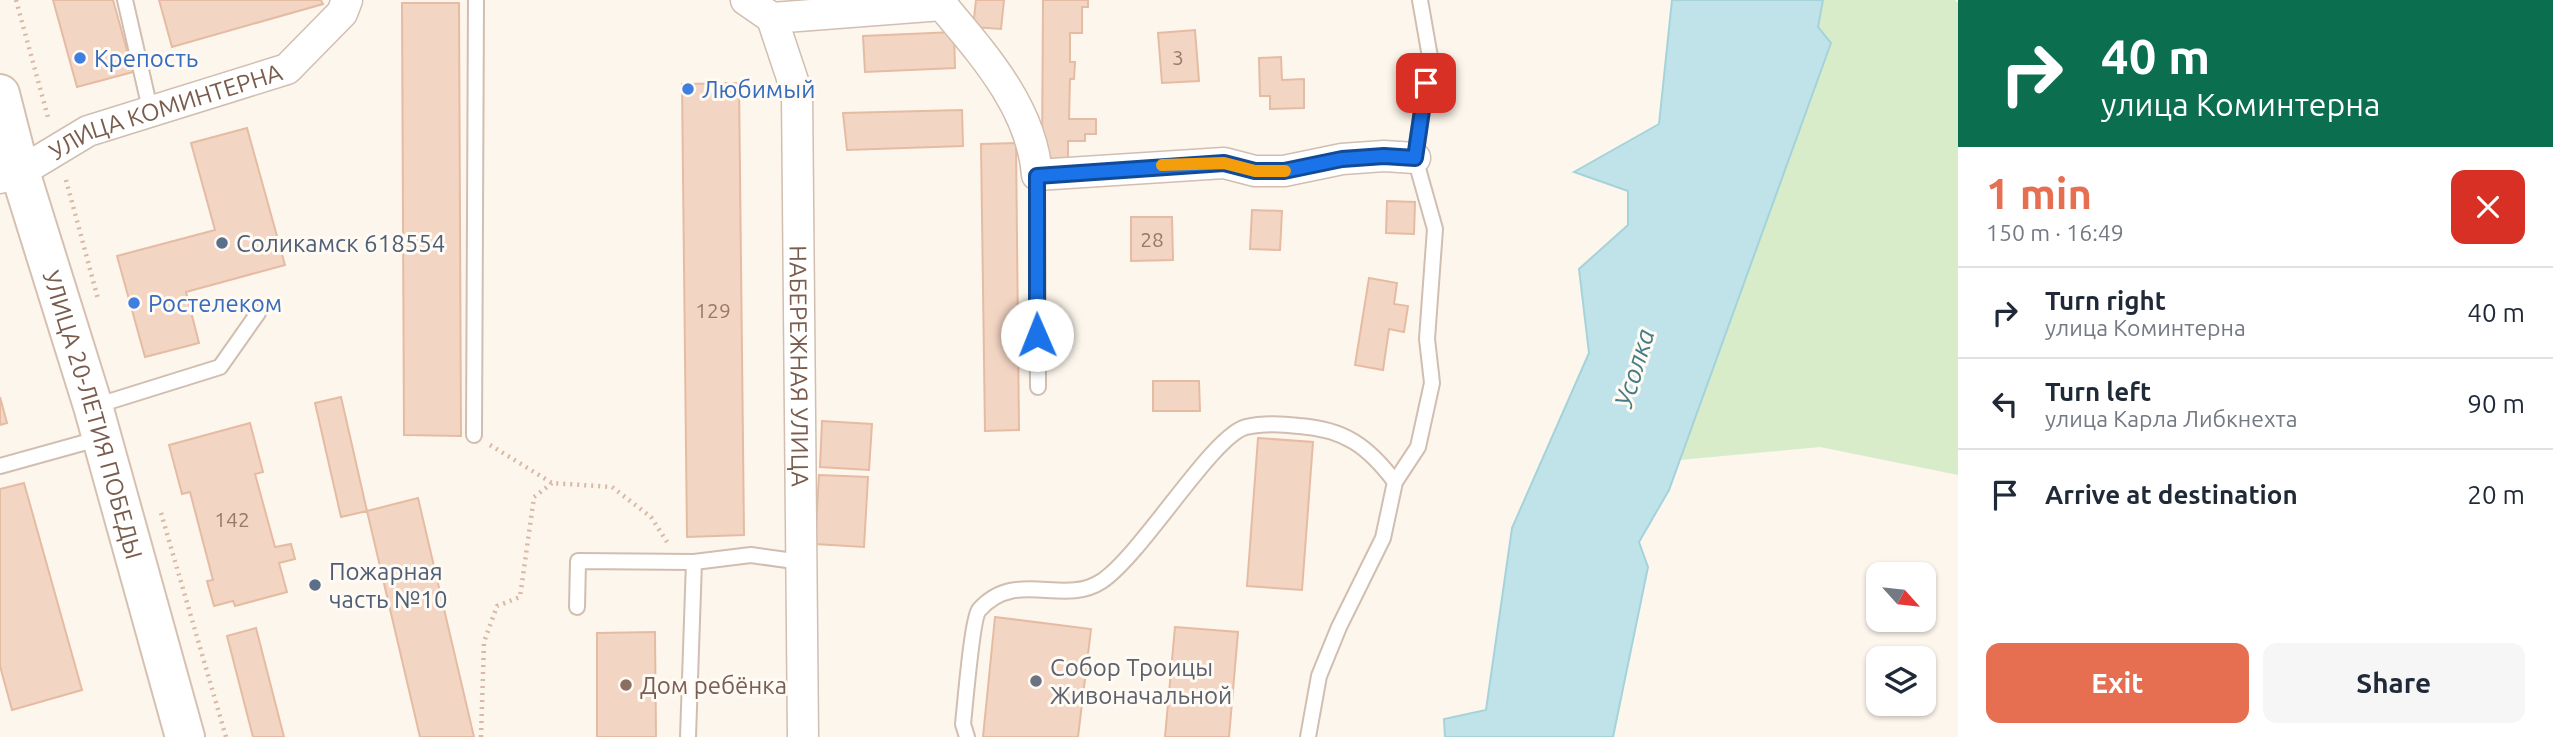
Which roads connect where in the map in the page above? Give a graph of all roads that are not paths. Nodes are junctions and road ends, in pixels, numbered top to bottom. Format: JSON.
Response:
{"nodes":[{"id":1,"x":125,"y":0,"type":"edge"},
{"id":2,"x":347,"y":0,"type":"edge"},
{"id":3,"x":476,"y":0,"type":"edge"},
{"id":4,"x":746,"y":0,"type":"edge"},
{"id":5,"x":1420,"y":0,"type":"edge"},
{"id":6,"x":943,"y":2,"type":"edge"},
{"id":7,"x":855,"y":6,"type":"edge"},
{"id":8,"x":773,"y":9,"type":"edge"},
{"id":9,"x":0,"y":94,"type":"edge"},
{"id":10,"x":150,"y":109,"type":"junction"},
{"id":11,"x":1415,"y":158,"type":"junction"},
{"id":12,"x":10,"y":175,"type":"edge"},
{"id":13,"x":1037,"y":176,"type":"junction"},
{"id":14,"x":258,"y":313,"type":"dead end"},
{"id":15,"x":1038,"y":387,"type":"dead end"},
{"id":16,"x":98,"y":422,"type":"junction"},
{"id":17,"x":474,"y":435,"type":"road end"},
{"id":18,"x":0,"y":466,"type":"edge"},
{"id":19,"x":1395,"y":482,"type":"junction"},
{"id":20,"x":686,"y":562,"type":"junction"},
{"id":21,"x":801,"y":562,"type":"junction"},
{"id":22,"x":577,"y":607,"type":"dead end"},
{"id":23,"x":185,"y":737,"type":"edge"},
{"id":24,"x":688,"y":737,"type":"edge"},
{"id":25,"x":803,"y":737,"type":"edge"},
{"id":26,"x":967,"y":737,"type":"edge"},
{"id":27,"x":1308,"y":737,"type":"edge"}],
"edges":[{"from":1,"to":10,"type":"lane"},
{"from":2,"to":10,"type":"street","name":"УЛИЦА КОМИНТЕРНА"},
{"from":3,"to":17,"type":"lane"},
{"from":4,"to":8,"type":"street"},
{"from":5,"to":11,"type":"lane"},
{"from":6,"to":7,"type":"street"},
{"from":6,"to":13,"type":"street"},
{"from":7,"to":8,"type":"street"},
{"from":8,"to":21,"type":"street","name":"НАБЕРЕЖНАЯ УЛИЦА"},
{"from":9,"to":12,"type":"main road","name":"УЛИЦА 20-ЛЕТИЯ ПОБЕДЫ"},
{"from":10,"to":12,"type":"street","name":"УЛИЦА КОМИНТЕРНА"},
{"from":11,"to":13,"type":"street"},
{"from":11,"to":19,"type":"lane"},
{"from":12,"to":16,"type":"main road","name":"УЛИЦА 20-ЛЕТИЯ ПОБЕДЫ"},
{"from":13,"to":15,"type":"lane"},
{"from":14,"to":16,"type":"lane"},
{"from":16,"to":18,"type":"lane"},
{"from":16,"to":23,"type":"main road","name":"УЛИЦА 20-ЛЕТИЯ ПОБЕДЫ"},
{"from":19,"to":26,"type":"lane"},
{"from":19,"to":27,"type":"lane"},
{"from":20,"to":21,"type":"lane"},
{"from":20,"to":22,"type":"lane"},
{"from":20,"to":24,"type":"lane"},
{"from":21,"to":25,"type":"street","name":"НАБЕРЕЖНАЯ УЛИЦА"}]}
